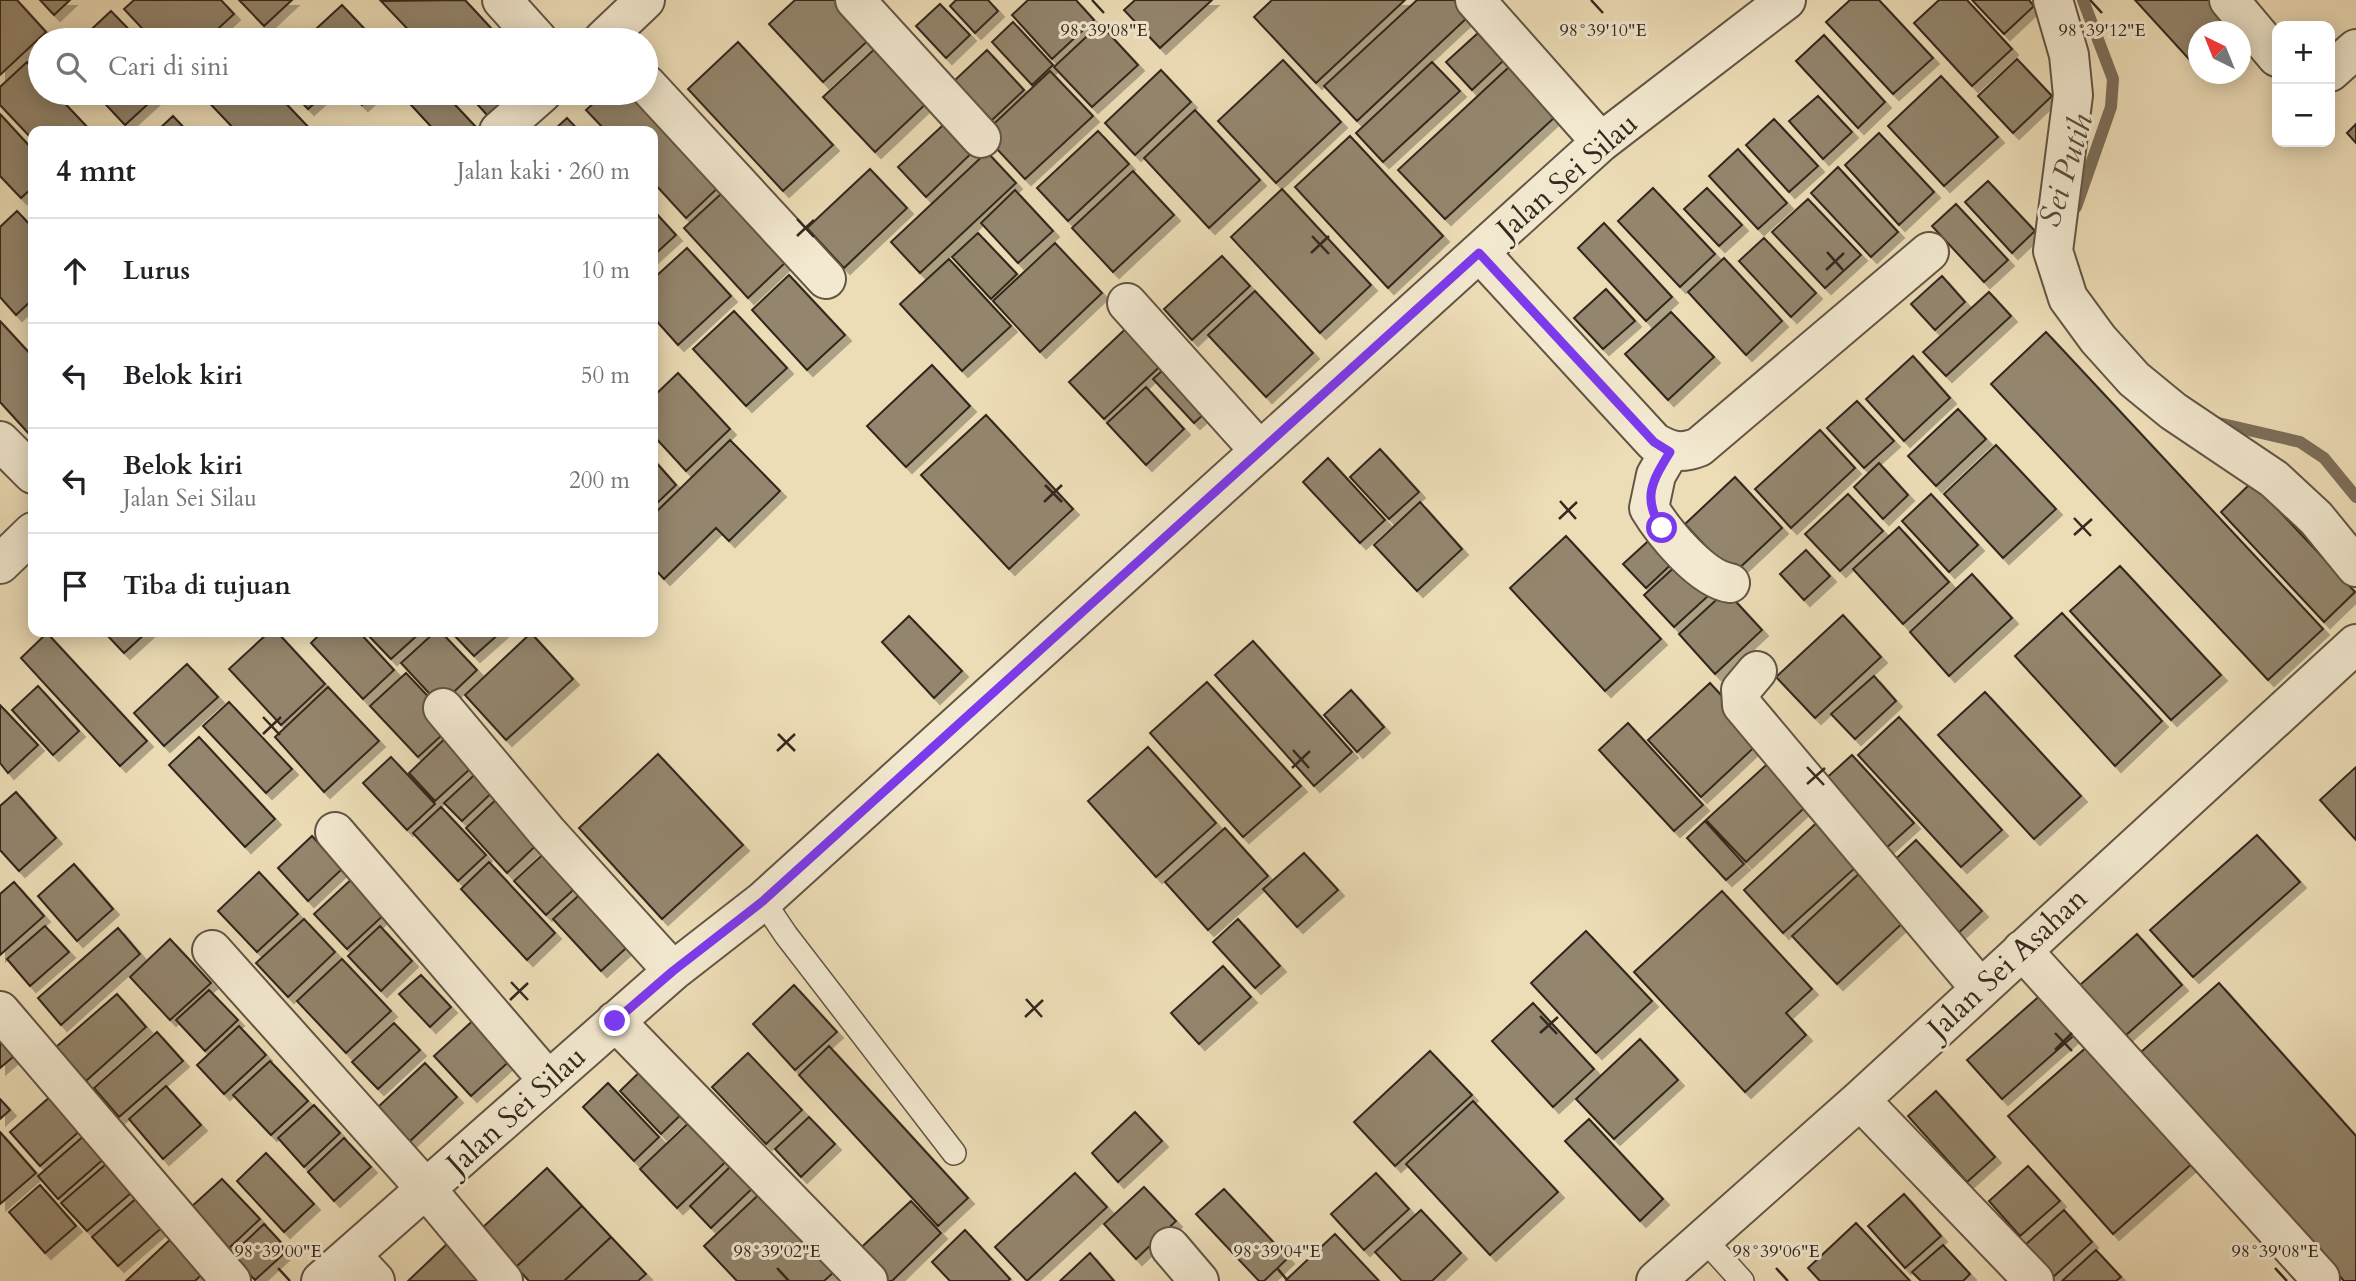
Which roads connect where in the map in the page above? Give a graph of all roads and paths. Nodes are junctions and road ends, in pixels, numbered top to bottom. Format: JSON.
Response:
{"nodes":[{"id":1,"x":502,"y":0,"type":"edge"},
{"id":2,"x":645,"y":0,"type":"edge"},
{"id":3,"x":855,"y":0,"type":"edge"},
{"id":4,"x":1475,"y":0,"type":"edge"},
{"id":5,"x":1786,"y":0,"type":"edge"},
{"id":6,"x":2053,"y":0,"type":"edge"},
{"id":7,"x":2229,"y":0,"type":"edge"},
{"id":8,"x":527,"y":28,"type":"edge"},
{"id":9,"x":616,"y":28,"type":"edge"},
{"id":10,"x":2356,"y":49,"type":"edge"},
{"id":11,"x":2272,"y":51,"type":"edge"},
{"id":12,"x":2335,"y":68,"type":"edge"},
{"id":13,"x":658,"y":97,"type":"edge"},
{"id":14,"x":528,"y":105,"type":"edge"},
{"id":15,"x":505,"y":126,"type":"edge"},
{"id":16,"x":981,"y":138,"type":"dead end"},
{"id":17,"x":1601,"y":142,"type":"junction"},
{"id":18,"x":1929,"y":252,"type":"dead end"},
{"id":19,"x":1479,"y":253,"type":"junction"},
{"id":20,"x":826,"y":279,"type":"dead end"},
{"id":21,"x":1127,"y":303,"type":"dead end"},
{"id":22,"x":0,"y":441,"type":"edge"},
{"id":23,"x":1260,"y":451,"type":"junction"},
{"id":24,"x":1670,"y":452,"type":"junction"},
{"id":25,"x":28,"y":469,"type":"edge"},
{"id":26,"x":28,"y":538,"type":"edge"},
{"id":27,"x":0,"y":564,"type":"edge"},
{"id":28,"x":2356,"y":567,"type":"edge"},
{"id":29,"x":1730,"y":583,"type":"dead end"},
{"id":30,"x":2356,"y":644,"type":"edge"},
{"id":31,"x":1757,"y":671,"type":"dead end"},
{"id":32,"x":443,"y":708,"type":"dead end"},
{"id":33,"x":335,"y":832,"type":"dead end"},
{"id":34,"x":763,"y":901,"type":"junction"},
{"id":35,"x":212,"y":950,"type":"dead end"},
{"id":36,"x":2022,"y":950,"type":"junction"},
{"id":37,"x":673,"y":971,"type":"junction"},
{"id":38,"x":1980,"y":988,"type":"junction"},
{"id":39,"x":0,"y":1011,"type":"edge"},
{"id":40,"x":615,"y":1021,"type":"junction"},
{"id":41,"x":547,"y":1079,"type":"junction"},
{"id":42,"x":1860,"y":1100,"type":"junction"},
{"id":43,"x":954,"y":1153,"type":"dead end"},
{"id":44,"x":426,"y":1190,"type":"junction"},
{"id":45,"x":1704,"y":1239,"type":"junction"},
{"id":46,"x":363,"y":1268,"type":"edge"},
{"id":47,"x":2320,"y":1278,"type":"dead end"},
{"id":48,"x":231,"y":1281,"type":"edge"},
{"id":49,"x":321,"y":1281,"type":"edge"},
{"id":50,"x":502,"y":1281,"type":"edge"},
{"id":51,"x":868,"y":1281,"type":"edge"},
{"id":52,"x":1656,"y":1281,"type":"edge"},
{"id":53,"x":1742,"y":1281,"type":"edge"},
{"id":54,"x":2034,"y":1281,"type":"edge"}],
"edges":[{"from":1,"to":8,"type":"street"},
{"from":2,"to":9,"type":"street"},
{"from":3,"to":16,"type":"street"},
{"from":4,"to":17,"type":"street"},
{"from":5,"to":17,"type":"street","name":"Jalan Sei Silau"},
{"from":6,"to":28,"type":"street"},
{"from":7,"to":11,"type":"street"},
{"from":10,"to":12,"type":"street"},
{"from":13,"to":20,"type":"street"},
{"from":14,"to":15,"type":"street"},
{"from":17,"to":19,"type":"street","name":"Jalan Sei Silau"},
{"from":18,"to":24,"type":"street"},
{"from":19,"to":23,"type":"street","name":"Jalan Sei Silau"},
{"from":19,"to":24,"type":"street"},
{"from":21,"to":23,"type":"street"},
{"from":22,"to":25,"type":"street"},
{"from":23,"to":34,"type":"street","name":"Jalan Sei Silau"},
{"from":24,"to":29,"type":"street"},
{"from":26,"to":27,"type":"street"},
{"from":30,"to":36,"type":"street","name":"Jalan Sei Asahan"},
{"from":31,"to":38,"type":"street"},
{"from":32,"to":37,"type":"street"},
{"from":33,"to":41,"type":"street"},
{"from":34,"to":37,"type":"street","name":"Jalan Sei Silau"},
{"from":34,"to":43,"type":"lane"},
{"from":35,"to":44,"type":"street"},
{"from":36,"to":38,"type":"street","name":"Jalan Sei Asahan"},
{"from":36,"to":47,"type":"street"},
{"from":37,"to":40,"type":"street","name":"Jalan Sei Silau"},
{"from":38,"to":42,"type":"street","name":"Jalan Sei Asahan"},
{"from":39,"to":48,"type":"street"},
{"from":40,"to":41,"type":"street","name":"Jalan Sei Silau"},
{"from":40,"to":51,"type":"street"},
{"from":41,"to":44,"type":"street","name":"Jalan Sei Silau"},
{"from":42,"to":45,"type":"street","name":"Jalan Sei Asahan"},
{"from":42,"to":54,"type":"street"},
{"from":44,"to":46,"type":"street","name":"Jalan Sei Silau"},
{"from":44,"to":50,"type":"street"},
{"from":45,"to":52,"type":"street","name":"Jalan Sei Asahan"},
{"from":45,"to":53,"type":"lane"},
{"from":46,"to":49,"type":"street","name":"Jalan Sei Silau"}]}
